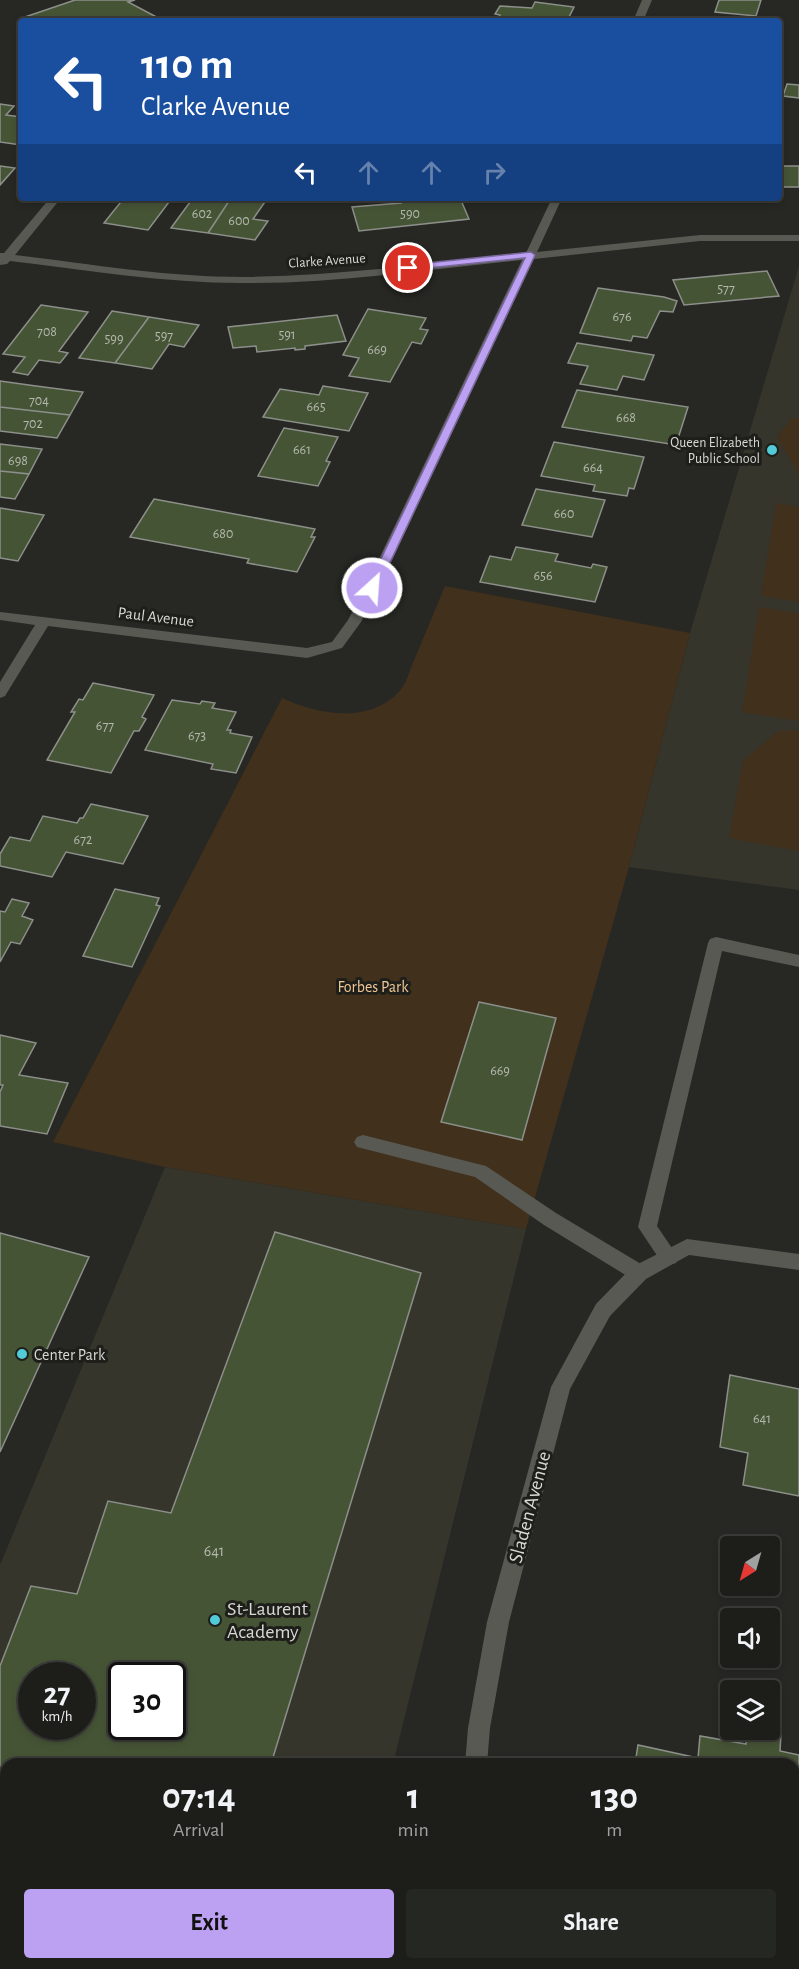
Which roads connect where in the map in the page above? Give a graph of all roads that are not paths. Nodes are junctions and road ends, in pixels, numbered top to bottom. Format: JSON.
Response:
{"nodes":[{"id":1,"x":647,"y":0,"type":"edge"},
{"id":2,"x":639,"y":18,"type":"edge"},
{"id":3,"x":53,"y":201,"type":"edge"},
{"id":4,"x":556,"y":201,"type":"edge"},
{"id":5,"x":799,"y":238,"type":"edge"},
{"id":6,"x":531,"y":255,"type":"junction"},
{"id":7,"x":2,"y":259,"type":"edge"},
{"id":8,"x":0,"y":616,"type":"edge"},
{"id":9,"x":44,"y":622,"type":"junction"},
{"id":10,"x":0,"y":693,"type":"edge"},
{"id":11,"x":799,"y":961,"type":"edge"},
{"id":12,"x":363,"y":1142,"type":"dead end"},
{"id":13,"x":669,"y":1257,"type":"junction"},
{"id":14,"x":799,"y":1262,"type":"edge"},
{"id":15,"x":639,"y":1273,"type":"junction"},
{"id":16,"x":476,"y":1758,"type":"edge"}],
"edges":[{"from":1,"to":2,"type":"street"},
{"from":3,"to":7,"type":"street"},
{"from":4,"to":6,"type":"street","name":"Paul Avenue"},
{"from":5,"to":6,"type":"street","name":"Clarke Avenue"},
{"from":6,"to":7,"type":"street","name":"Clarke Avenue"},
{"from":6,"to":9,"type":"street","name":"Paul Avenue"},
{"from":8,"to":9,"type":"street","name":"Paul Avenue"},
{"from":9,"to":10,"type":"street"},
{"from":11,"to":13,"type":"street"},
{"from":12,"to":15,"type":"street"},
{"from":13,"to":14,"type":"street","name":"Sladen Avenue"},
{"from":13,"to":15,"type":"street","name":"Sladen Avenue"},
{"from":15,"to":16,"type":"street","name":"Sladen Avenue"}]}
